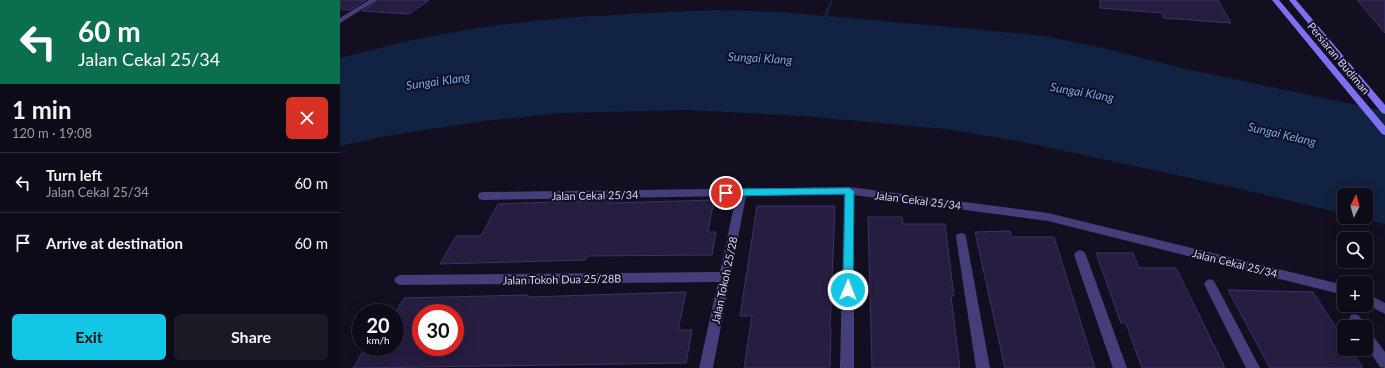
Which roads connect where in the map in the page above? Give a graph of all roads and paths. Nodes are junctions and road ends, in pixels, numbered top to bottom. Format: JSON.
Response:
{"nodes":[{"id":1,"x":374,"y":0,"type":"edge"},
{"id":2,"x":1274,"y":0,"type":"edge"},
{"id":3,"x":1292,"y":0,"type":"edge"},
{"id":4,"x":340,"y":21,"type":"edge"},
{"id":5,"x":1385,"y":111,"type":"edge"},
{"id":6,"x":1385,"y":132,"type":"edge"},
{"id":7,"x":849,"y":191,"type":"junction"},
{"id":8,"x":742,"y":193,"type":"junction"},
{"id":9,"x":483,"y":196,"type":"dead end"},
{"id":10,"x":961,"y":237,"type":"dead end"},
{"id":11,"x":1080,"y":255,"type":"dead end"},
{"id":12,"x":724,"y":277,"type":"junction"},
{"id":13,"x":400,"y":280,"type":"dead end"},
{"id":14,"x":1210,"y":284,"type":"dead end"},
{"id":15,"x":1337,"y":288,"type":"edge"},
{"id":16,"x":1373,"y":302,"type":"edge"},
{"id":17,"x":1385,"y":309,"type":"edge"},
{"id":18,"x":1373,"y":346,"type":"edge"},
{"id":19,"x":1385,"y":364,"type":"edge"},
{"id":20,"x":706,"y":368,"type":"edge"},
{"id":21,"x":847,"y":368,"type":"edge"},
{"id":22,"x":982,"y":368,"type":"edge"},
{"id":23,"x":1120,"y":368,"type":"edge"},
{"id":24,"x":1253,"y":368,"type":"edge"}],
"edges":[{"from":1,"to":4,"type":"street"},
{"from":2,"to":6,"type":"main road","name":"Persiaran Budiman"},
{"from":3,"to":5,"type":"main road","name":"Persiaran Budiman"},
{"from":7,"to":8,"type":"street","name":"Jalan Cekal 25/34"},
{"from":7,"to":15,"type":"street","name":"Jalan Cekal 25/34"},
{"from":7,"to":21,"type":"street"},
{"from":8,"to":9,"type":"street","name":"Jalan Cekal 25/34"},
{"from":8,"to":12,"type":"street","name":"Jalan Tokoh 25/28"},
{"from":10,"to":22,"type":"street"},
{"from":11,"to":23,"type":"street"},
{"from":12,"to":13,"type":"street","name":"Jalan Tokoh Dua 25/28B"},
{"from":12,"to":20,"type":"street","name":"Jalan Tokoh 25/28"},
{"from":14,"to":24,"type":"street"},
{"from":16,"to":17,"type":"street"},
{"from":18,"to":19,"type":"street"}]}
